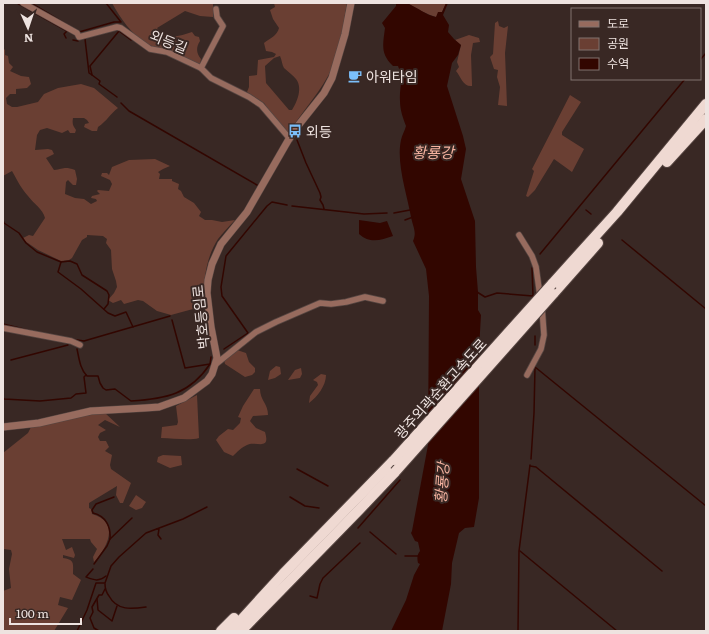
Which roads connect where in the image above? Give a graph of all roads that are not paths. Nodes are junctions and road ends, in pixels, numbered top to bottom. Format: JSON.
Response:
{"nodes":[{"id":1,"x":23,"y":3,"type":"edge"},
{"id":2,"x":351,"y":3,"type":"edge"},
{"id":3,"x":216,"y":9,"type":"dead end"},
{"id":4,"x":200,"y":68,"type":"junction"},
{"id":5,"x":705,"y":106,"type":"edge"},
{"id":6,"x":706,"y":119,"type":"edge"},
{"id":7,"x":706,"y":123,"type":"edge"},
{"id":8,"x":694,"y":132,"type":"junction"},
{"id":9,"x":290,"y":139,"type":"junction"},
{"id":10,"x":665,"y":159,"type":"junction"},
{"id":11,"x":619,"y":214,"type":"junction"},
{"id":12,"x":519,"y":236,"type":"dead end"},
{"id":13,"x":552,"y":289,"type":"junction"},
{"id":14,"x":383,"y":301,"type":"dead end"},
{"id":15,"x":3,"y":328,"type":"edge"},
{"id":16,"x":80,"y":344,"type":"dead end"},
{"id":17,"x":216,"y":364,"type":"junction"},
{"id":18,"x":527,"y":375,"type":"dead end"},
{"id":19,"x":3,"y":427,"type":"edge"},
{"id":20,"x":283,"y":574,"type":"junction"},
{"id":21,"x":265,"y":606,"type":"junction"},
{"id":22,"x":221,"y":631,"type":"edge"},
{"id":23,"x":231,"y":631,"type":"edge"},
{"id":24,"x":241,"y":631,"type":"edge"},
{"id":25,"x":245,"y":631,"type":"edge"}],
"edges":[{"from":1,"to":4,"type":"street","name":"외등길"},
{"from":2,"to":9,"type":"street","name":"박호등임로"},
{"from":3,"to":4,"type":"street","name":"외등길"},
{"from":4,"to":9,"type":"street","name":"외등길"},
{"from":5,"to":10,"type":"highway"},
{"from":6,"to":8,"type":"highway"},
{"from":7,"to":8,"type":"highway"},
{"from":8,"to":10,"type":"highway"},
{"from":9,"to":17,"type":"street","name":"박호등임로"},
{"from":10,"to":11,"type":"highway","name":"광주외곽순환고속도로"},
{"from":10,"to":11,"type":"highway","name":"광주외곽순환고속도로"},
{"from":11,"to":13,"type":"highway","name":"광주외곽순환고속도로"},
{"from":12,"to":18,"type":"street"},
{"from":13,"to":20,"type":"highway","name":"광주외곽순환고속도로","bridge":true},
{"from":13,"to":21,"type":"highway","name":"광주외곽순환고속도로","bridge":true},
{"from":14,"to":17,"type":"street"},
{"from":15,"to":16,"type":"street"},
{"from":17,"to":19,"type":"street","name":"박호등임로"},
{"from":20,"to":22,"type":"highway"},
{"from":20,"to":23,"type":"highway","name":"광주외곽순환고속도로"},
{"from":21,"to":24,"type":"highway","name":"광주외곽순환고속도로"},
{"from":21,"to":25,"type":"highway"}]}
